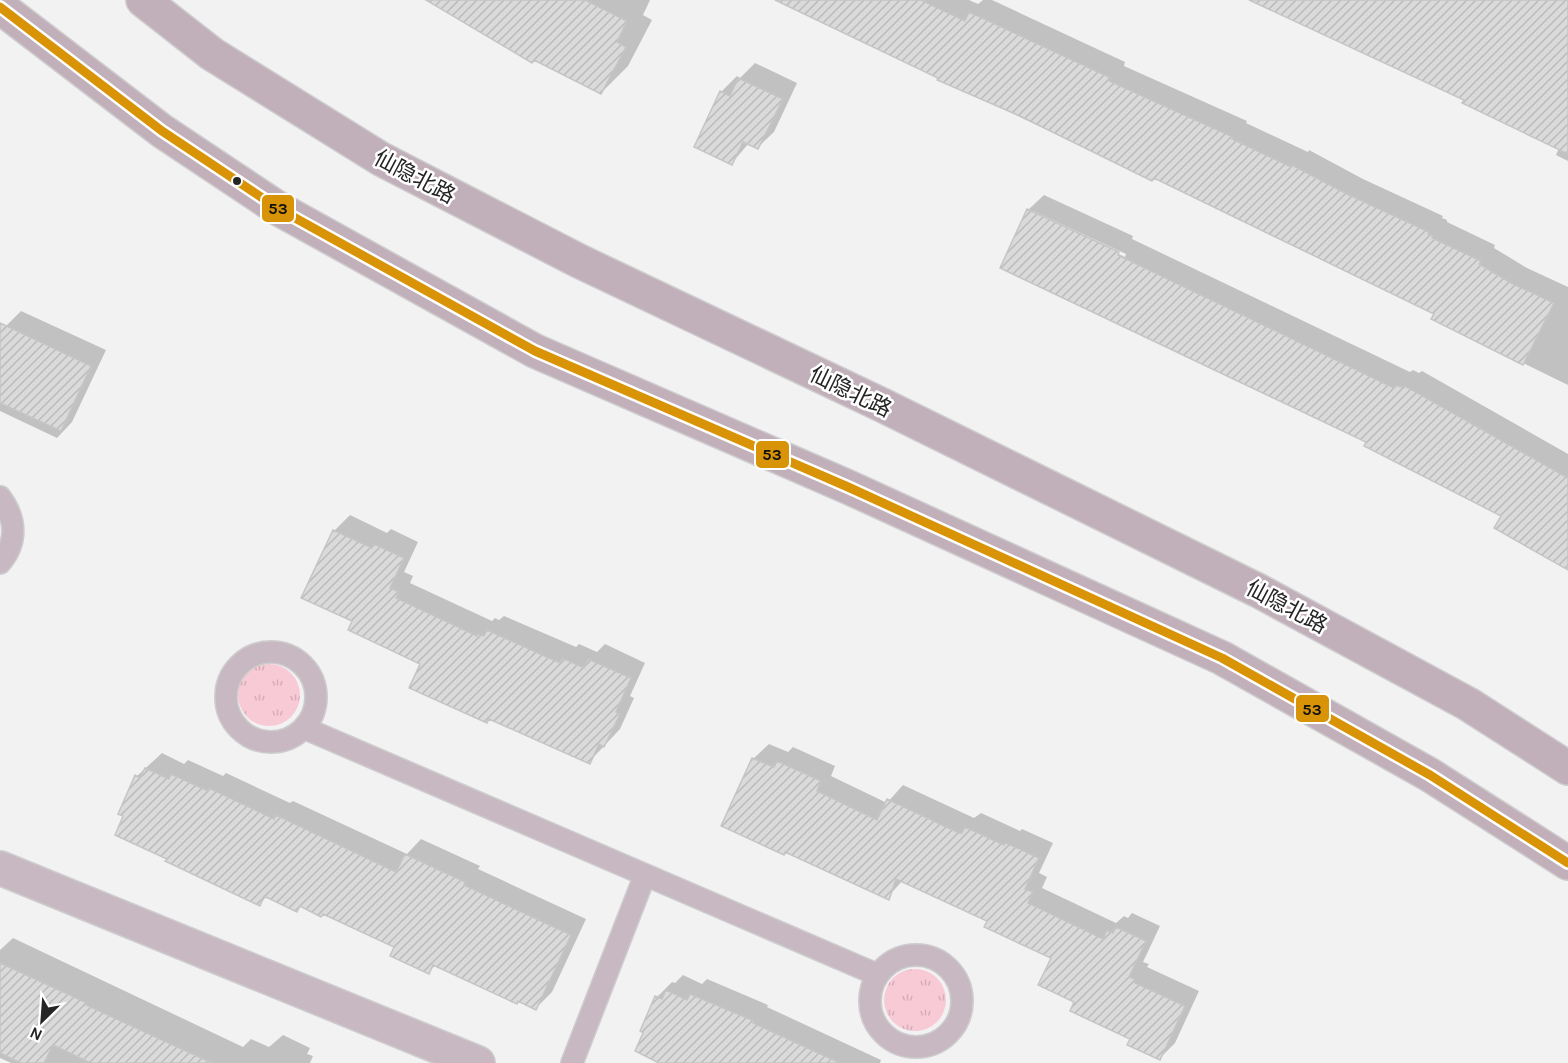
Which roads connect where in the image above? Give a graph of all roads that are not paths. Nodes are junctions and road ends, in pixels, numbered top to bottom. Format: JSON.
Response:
{"nodes":[{"id":1,"x":143,"y":0,"type":"edge"},
{"id":2,"x":0,"y":7,"type":"edge"},
{"id":3,"x":0,"y":497,"type":"edge"},
{"id":4,"x":0,"y":563,"type":"edge"},
{"id":5,"x":304,"y":728,"type":"junction"},
{"id":6,"x":1568,"y":768,"type":"edge"},
{"id":7,"x":1568,"y":863,"type":"edge"},
{"id":8,"x":0,"y":868,"type":"edge"},
{"id":9,"x":645,"y":875,"type":"junction"},
{"id":10,"x":878,"y":975,"type":"junction"},
{"id":11,"x":478,"y":1063,"type":"edge"},
{"id":12,"x":572,"y":1063,"type":"edge"}],
"edges":[{"from":1,"to":6,"type":"main road","name":"仙隐北路"},
{"from":2,"to":7,"type":"main road"},
{"from":3,"to":4,"type":"lane"},
{"from":5,"to":5,"type":"lane"},
{"from":5,"to":9,"type":"lane"},
{"from":8,"to":11,"type":"street"},
{"from":9,"to":10,"type":"lane"},
{"from":9,"to":12,"type":"lane"},
{"from":10,"to":10,"type":"lane"}]}
